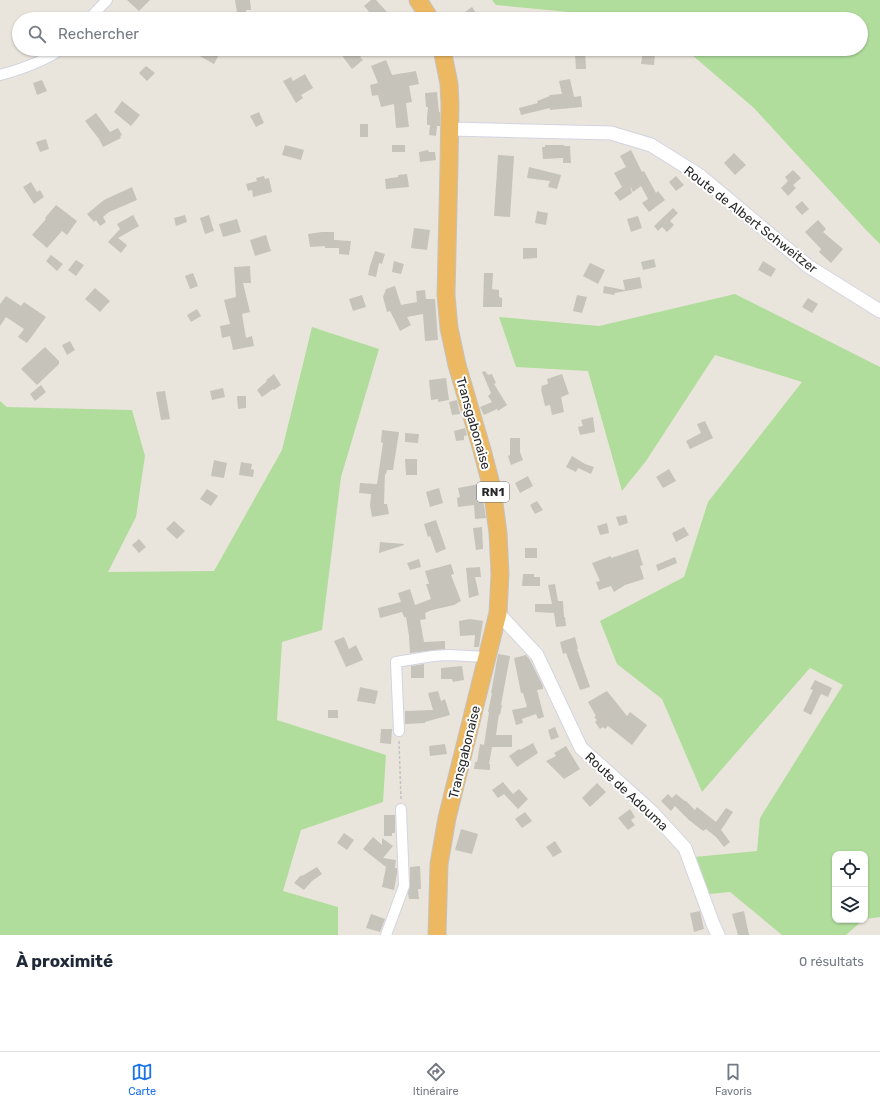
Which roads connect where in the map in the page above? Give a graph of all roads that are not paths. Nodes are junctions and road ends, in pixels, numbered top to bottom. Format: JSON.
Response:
{"nodes":[{"id":1,"x":107,"y":0,"type":"edge"},
{"id":2,"x":418,"y":0,"type":"edge"},
{"id":3,"x":96,"y":12,"type":"edge"},
{"id":4,"x":426,"y":12,"type":"edge"},
{"id":5,"x":48,"y":56,"type":"edge"},
{"id":6,"x":443,"y":56,"type":"edge"},
{"id":7,"x":0,"y":75,"type":"edge"},
{"id":8,"x":450,"y":129,"type":"junction"},
{"id":9,"x":880,"y":310,"type":"edge"},
{"id":10,"x":498,"y":613,"type":"junction"},
{"id":11,"x":487,"y":657,"type":"junction"},
{"id":12,"x":399,"y":731,"type":"road end"},
{"id":13,"x":401,"y":809,"type":"road end"},
{"id":14,"x":386,"y":935,"type":"edge"},
{"id":15,"x":437,"y":935,"type":"edge"},
{"id":16,"x":718,"y":935,"type":"edge"}],
"edges":[{"from":1,"to":3,"type":"street"},
{"from":2,"to":4,"type":"highway"},
{"from":5,"to":7,"type":"street"},
{"from":6,"to":8,"type":"highway","name":"Transgabonaise","number":"RN1"},
{"from":8,"to":9,"type":"street","name":"Route de Albert Schweitzer"},
{"from":8,"to":10,"type":"highway","name":"Transgabonaise","number":"RN1"},
{"from":10,"to":11,"type":"highway","name":"Transgabonaise","number":"RN1"},
{"from":10,"to":16,"type":"street","name":"Route de Adouma"},
{"from":11,"to":12,"type":"street"},
{"from":11,"to":15,"type":"highway","name":"Transgabonaise","number":"RN1"},
{"from":13,"to":14,"type":"street"}]}
